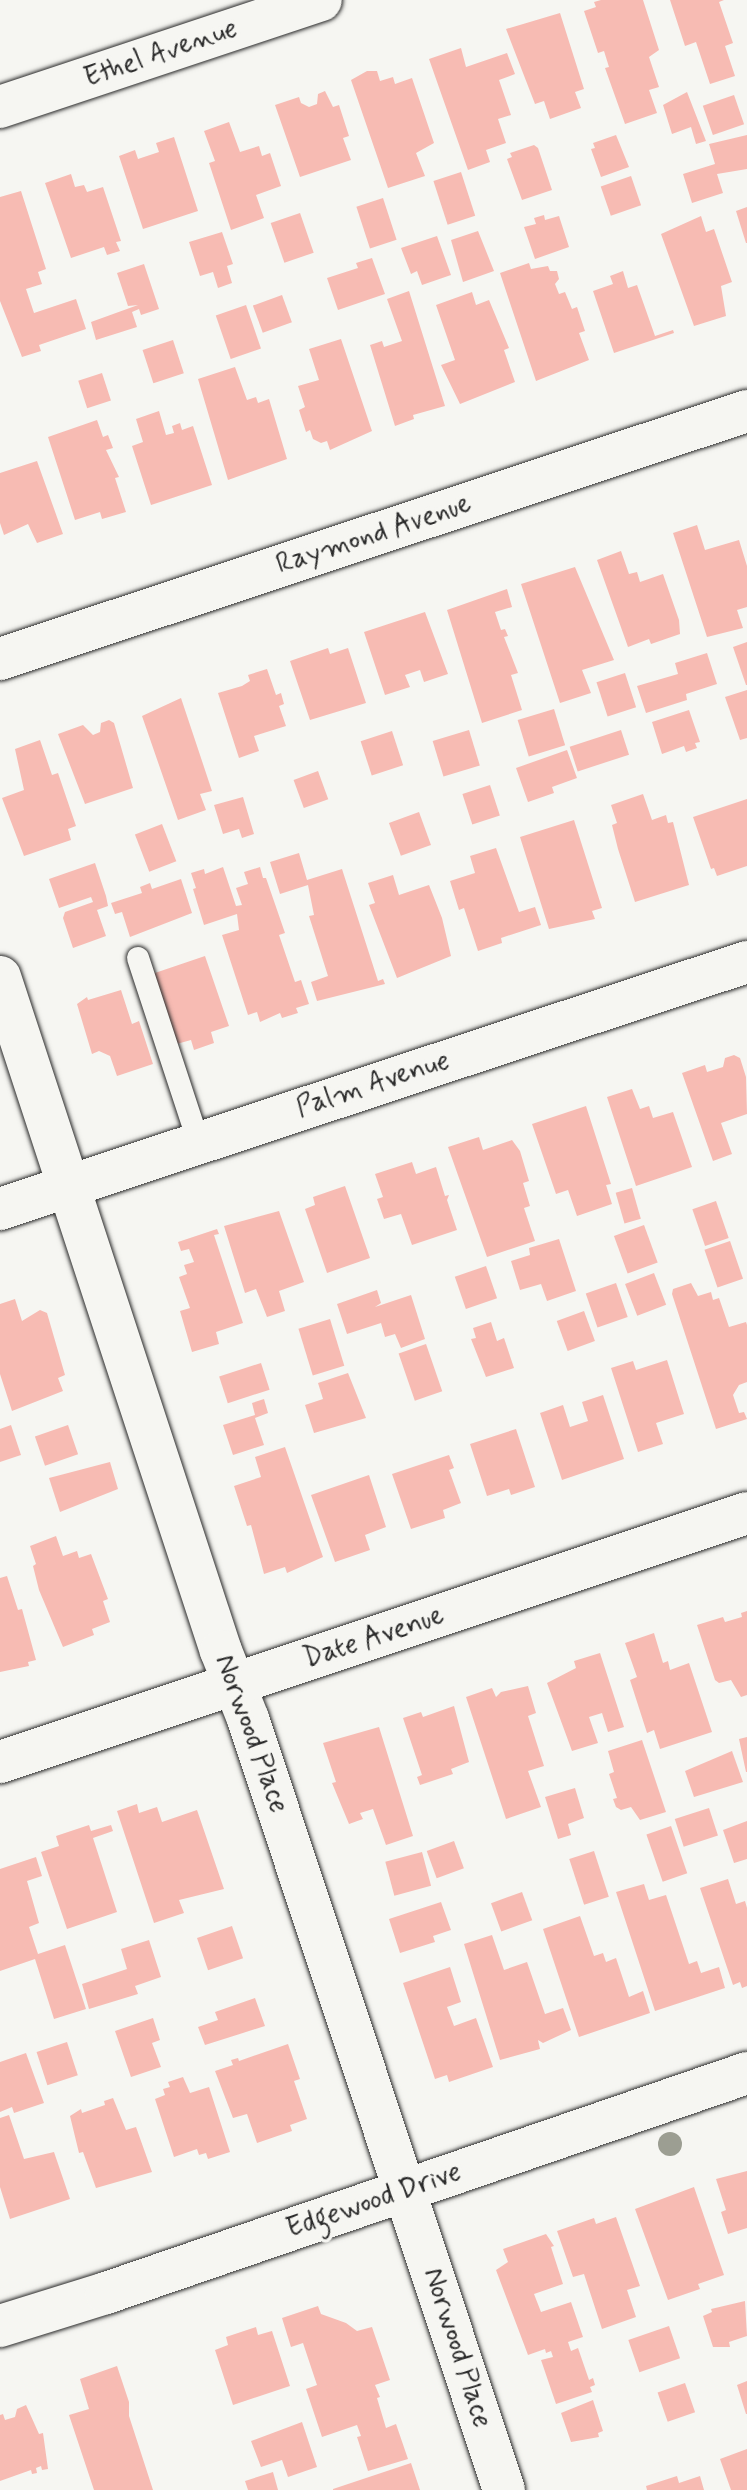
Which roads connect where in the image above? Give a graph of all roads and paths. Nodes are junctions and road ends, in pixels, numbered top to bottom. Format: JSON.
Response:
{"nodes":[{"id":1,"x":321,"y":0,"type":"edge"},
{"id":2,"x":0,"y":107,"type":"edge"},
{"id":3,"x":747,"y":411,"type":"edge"},
{"id":4,"x":0,"y":659,"type":"edge"},
{"id":5,"x":138,"y":958,"type":"dead end"},
{"id":6,"x":747,"y":962,"type":"edge"},
{"id":7,"x":0,"y":977,"type":"edge"},
{"id":8,"x":199,"y":1143,"type":"junction"},
{"id":9,"x":70,"y":1187,"type":"junction"},
{"id":10,"x":0,"y":1209,"type":"edge"},
{"id":11,"x":747,"y":1513,"type":"edge"},
{"id":12,"x":235,"y":1683,"type":"junction"},
{"id":13,"x":0,"y":1762,"type":"edge"},
{"id":14,"x":747,"y":2073,"type":"edge"},
{"id":15,"x":404,"y":2190,"type":"junction"},
{"id":16,"x":0,"y":2326,"type":"edge"},
{"id":17,"x":504,"y":2490,"type":"edge"}],
"edges":[{"from":1,"to":2,"type":"street","name":"Ethel Avenue"},
{"from":3,"to":4,"type":"street","name":"Raymond Avenue"},
{"from":5,"to":8,"type":"lane"},
{"from":6,"to":8,"type":"street","name":"Palm Avenue"},
{"from":7,"to":9,"type":"street","name":"Norwood Place"},
{"from":8,"to":9,"type":"street","name":"Palm Avenue"},
{"from":9,"to":10,"type":"street","name":"Palm Avenue"},
{"from":9,"to":12,"type":"street","name":"Norwood Place"},
{"from":11,"to":12,"type":"street","name":"Date Avenue"},
{"from":12,"to":13,"type":"street","name":"Date Avenue"},
{"from":12,"to":15,"type":"street","name":"Norwood Place"},
{"from":14,"to":15,"type":"street","name":"Edgewood Drive"},
{"from":15,"to":16,"type":"street","name":"Edgewood Drive"},
{"from":15,"to":17,"type":"street","name":"Norwood Place"}]}
